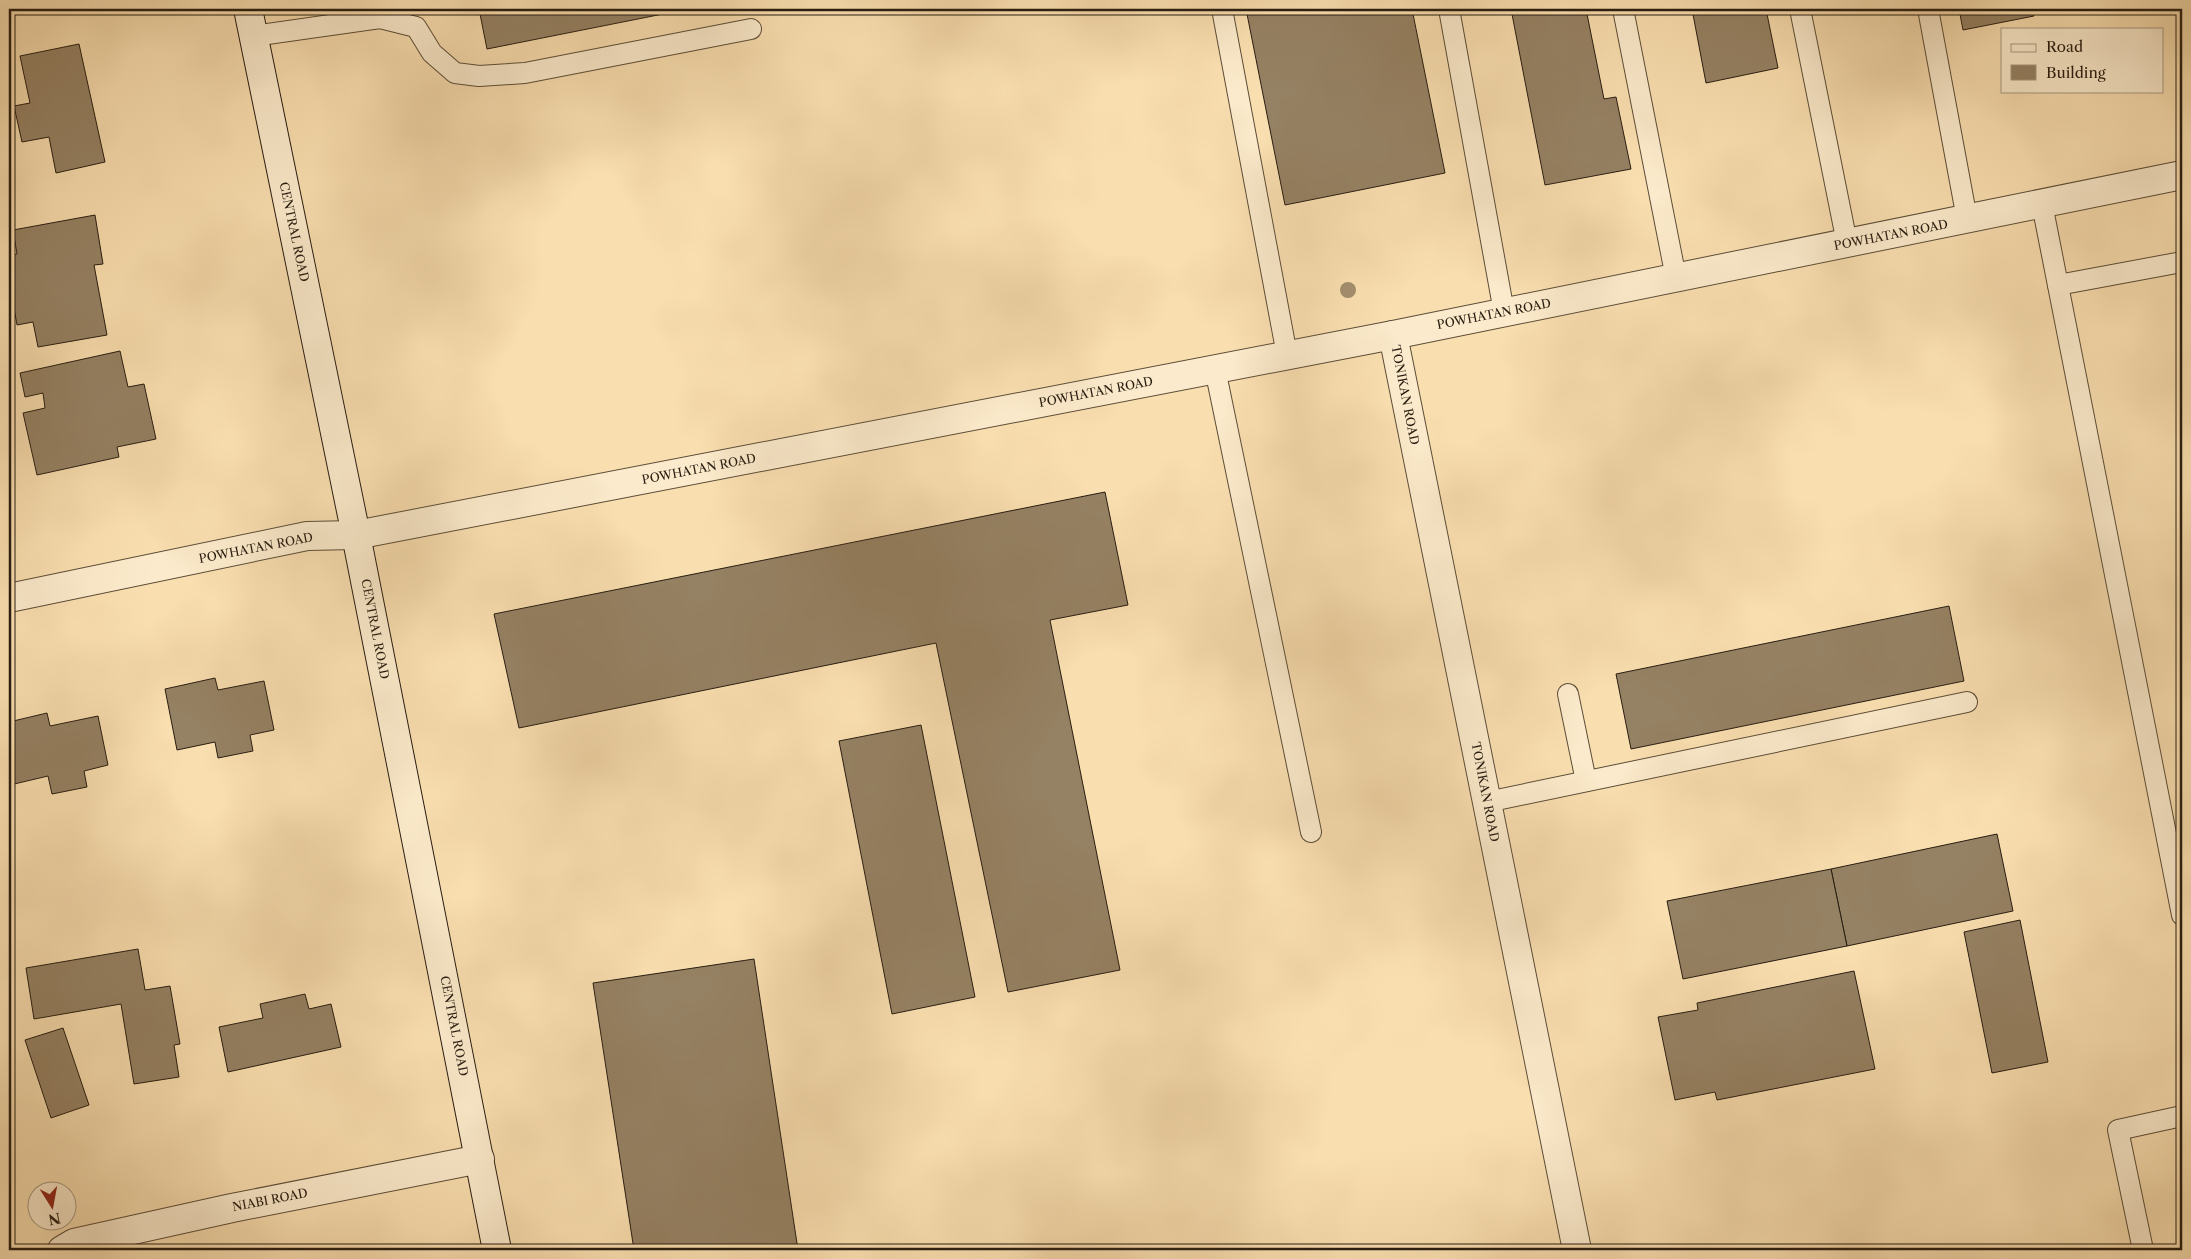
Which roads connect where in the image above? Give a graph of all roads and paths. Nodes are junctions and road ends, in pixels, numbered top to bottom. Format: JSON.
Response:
{"nodes":[{"id":1,"x":248,"y":9,"type":"edge"},
{"id":2,"x":1222,"y":9,"type":"edge"},
{"id":3,"x":1449,"y":9,"type":"edge"},
{"id":4,"x":1623,"y":9,"type":"edge"},
{"id":5,"x":1800,"y":9,"type":"edge"},
{"id":6,"x":1928,"y":9,"type":"edge"},
{"id":7,"x":751,"y":29,"type":"dead end"},
{"id":8,"x":253,"y":36,"type":"junction"},
{"id":9,"x":2182,"y":175,"type":"edge"},
{"id":10,"x":2042,"y":204,"type":"junction"},
{"id":11,"x":1967,"y":219,"type":"junction"},
{"id":12,"x":1847,"y":243,"type":"junction"},
{"id":13,"x":2182,"y":262,"type":"edge"},
{"id":14,"x":1676,"y":278,"type":"junction"},
{"id":15,"x":2058,"y":285,"type":"junction"},
{"id":16,"x":1504,"y":312,"type":"junction"},
{"id":17,"x":1393,"y":334,"type":"junction"},
{"id":18,"x":1287,"y":355,"type":"junction"},
{"id":19,"x":1215,"y":369,"type":"junction"},
{"id":20,"x":356,"y":536,"type":"junction"},
{"id":21,"x":9,"y":598,"type":"edge"},
{"id":22,"x":1568,"y":694,"type":"dead end"},
{"id":23,"x":1968,"y":702,"type":"dead end"},
{"id":24,"x":1586,"y":781,"type":"junction"},
{"id":25,"x":1487,"y":802,"type":"junction"},
{"id":26,"x":1311,"y":832,"type":"dead end"},
{"id":27,"x":2182,"y":915,"type":"edge"},
{"id":28,"x":2182,"y":1116,"type":"edge"},
{"id":29,"x":480,"y":1159,"type":"junction"},
{"id":30,"x":62,"y":1250,"type":"edge"},
{"id":31,"x":497,"y":1250,"type":"edge"},
{"id":32,"x":1577,"y":1250,"type":"edge"},
{"id":33,"x":2143,"y":1250,"type":"edge"}],
"edges":[{"from":1,"to":8,"type":"street","name":"CENTRAL ROAD"},
{"from":2,"to":18,"type":"lane"},
{"from":3,"to":16,"type":"lane"},
{"from":4,"to":14,"type":"lane"},
{"from":5,"to":12,"type":"lane"},
{"from":6,"to":11,"type":"lane"},
{"from":7,"to":8,"type":"lane"},
{"from":8,"to":20,"type":"street","name":"CENTRAL ROAD"},
{"from":9,"to":10,"type":"street","name":"POWHATAN ROAD"},
{"from":10,"to":11,"type":"street","name":"POWHATAN ROAD"},
{"from":10,"to":15,"type":"lane"},
{"from":11,"to":12,"type":"street","name":"POWHATAN ROAD"},
{"from":12,"to":14,"type":"street","name":"POWHATAN ROAD"},
{"from":13,"to":15,"type":"lane"},
{"from":14,"to":16,"type":"street","name":"POWHATAN ROAD"},
{"from":15,"to":27,"type":"lane"},
{"from":16,"to":17,"type":"street","name":"POWHATAN ROAD"},
{"from":17,"to":18,"type":"street","name":"POWHATAN ROAD"},
{"from":17,"to":25,"type":"street","name":"TONIKAN ROAD"},
{"from":18,"to":19,"type":"street","name":"POWHATAN ROAD"},
{"from":19,"to":20,"type":"street","name":"POWHATAN ROAD"},
{"from":19,"to":26,"type":"lane"},
{"from":20,"to":21,"type":"street","name":"POWHATAN ROAD"},
{"from":20,"to":29,"type":"street","name":"CENTRAL ROAD"},
{"from":22,"to":24,"type":"lane"},
{"from":23,"to":24,"type":"lane"},
{"from":24,"to":25,"type":"lane"},
{"from":25,"to":32,"type":"street","name":"TONIKAN ROAD"},
{"from":28,"to":33,"type":"lane"},
{"from":29,"to":30,"type":"street","name":"NIABI ROAD"},
{"from":29,"to":31,"type":"street","name":"CENTRAL ROAD"}]}
